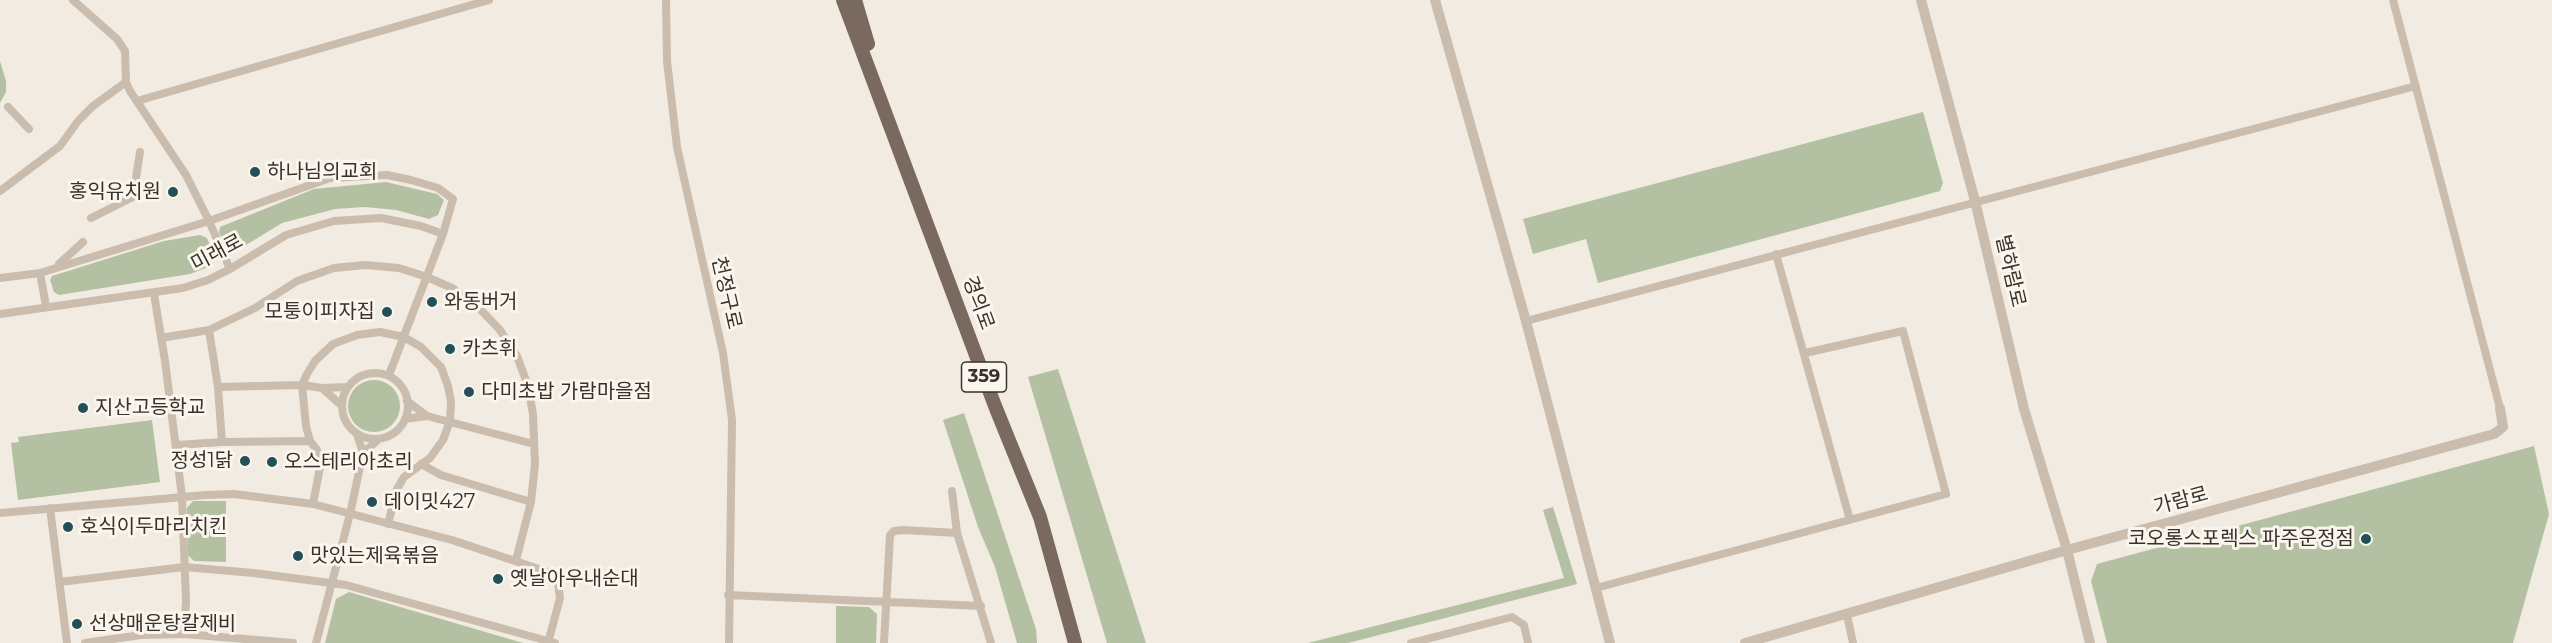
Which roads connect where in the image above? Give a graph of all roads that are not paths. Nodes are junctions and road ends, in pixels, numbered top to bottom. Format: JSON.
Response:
{"nodes":[{"id":1,"x":74,"y":0,"type":"edge"},
{"id":2,"x":489,"y":0,"type":"edge"},
{"id":3,"x":666,"y":0,"type":"edge"},
{"id":4,"x":842,"y":0,"type":"edge"},
{"id":5,"x":856,"y":0,"type":"edge"},
{"id":6,"x":1435,"y":0,"type":"edge"},
{"id":7,"x":1921,"y":0,"type":"edge"},
{"id":8,"x":2393,"y":0,"type":"edge"},
{"id":9,"x":858,"y":24,"type":"junction"},
{"id":10,"x":126,"y":82,"type":"junction"},
{"id":11,"x":2416,"y":86,"type":"junction"},
{"id":12,"x":137,"y":100,"type":"junction"},
{"id":13,"x":8,"y":107,"type":"dead end"},
{"id":14,"x":29,"y":129,"type":"dead end"},
{"id":15,"x":140,"y":152,"type":"dead end"},
{"id":16,"x":0,"y":191,"type":"edge"},
{"id":17,"x":1975,"y":201,"type":"junction"},
{"id":18,"x":91,"y":218,"type":"dead end"},
{"id":19,"x":209,"y":221,"type":"junction"},
{"id":20,"x":443,"y":234,"type":"junction"},
{"id":21,"x":83,"y":242,"type":"dead end"},
{"id":22,"x":1776,"y":254,"type":"junction"},
{"id":23,"x":57,"y":266,"type":"junction"},
{"id":24,"x":230,"y":269,"type":"junction"},
{"id":25,"x":40,"y":273,"type":"junction"},
{"id":26,"x":427,"y":277,"type":"junction"},
{"id":27,"x":0,"y":278,"type":"edge"},
{"id":28,"x":154,"y":294,"type":"junction"},
{"id":29,"x":46,"y":306,"type":"junction"},
{"id":30,"x":0,"y":314,"type":"edge"},
{"id":31,"x":1526,"y":321,"type":"junction"},
{"id":32,"x":209,"y":330,"type":"junction"},
{"id":33,"x":404,"y":337,"type":"junction"},
{"id":34,"x":162,"y":338,"type":"junction"},
{"id":35,"x":1805,"y":353,"type":"junction"},
{"id":36,"x":389,"y":375,"type":"junction"},
{"id":37,"x":302,"y":385,"type":"junction"},
{"id":38,"x":218,"y":387,"type":"junction"},
{"id":39,"x":347,"y":387,"type":"junction"},
{"id":40,"x":322,"y":388,"type":"junction"},
{"id":41,"x":408,"y":401,"type":"junction"},
{"id":42,"x":341,"y":405,"type":"junction"},
{"id":43,"x":2500,"y":408,"type":"joint"},
{"id":44,"x":427,"y":416,"type":"junction"},
{"id":45,"x":405,"y":420,"type":"junction"},
{"id":46,"x":450,"y":421,"type":"junction"},
{"id":47,"x":357,"y":434,"type":"junction"},
{"id":48,"x":379,"y":439,"type":"junction"},
{"id":49,"x":310,"y":441,"type":"junction"},
{"id":50,"x":222,"y":442,"type":"junction"},
{"id":51,"x":534,"y":444,"type":"junction"},
{"id":52,"x":176,"y":445,"type":"junction"},
{"id":53,"x":363,"y":453,"type":"junction"},
{"id":54,"x":421,"y":464,"type":"junction"},
{"id":55,"x":952,"y":491,"type":"dead end"},
{"id":56,"x":182,"y":497,"type":"junction"},
{"id":57,"x":531,"y":502,"type":"junction"},
{"id":58,"x":313,"y":504,"type":"junction"},
{"id":59,"x":50,"y":508,"type":"junction"},
{"id":60,"x":0,"y":513,"type":"edge"},
{"id":61,"x":350,"y":514,"type":"junction"},
{"id":62,"x":1850,"y":520,"type":"junction"},
{"id":63,"x":388,"y":524,"type":"junction"},
{"id":64,"x":957,"y":533,"type":"junction"},
{"id":65,"x":2067,"y":550,"type":"junction"},
{"id":66,"x":516,"y":560,"type":"junction"},
{"id":67,"x":184,"y":567,"type":"junction"},
{"id":68,"x":60,"y":582,"type":"junction"},
{"id":69,"x":333,"y":584,"type":"junction"},
{"id":70,"x":1596,"y":588,"type":"junction"},
{"id":71,"x":728,"y":595,"type":"junction"},
{"id":72,"x":886,"y":602,"type":"junction"},
{"id":73,"x":981,"y":606,"type":"junction"},
{"id":74,"x":1846,"y":615,"type":"junction"},
{"id":75,"x":184,"y":634,"type":"junction"},
{"id":76,"x":67,"y":643,"type":"edge"},
{"id":77,"x":85,"y":643,"type":"edge"},
{"id":78,"x":293,"y":643,"type":"edge"},
{"id":79,"x":316,"y":643,"type":"edge"},
{"id":80,"x":551,"y":643,"type":"edge"},
{"id":81,"x":729,"y":643,"type":"edge"},
{"id":82,"x":884,"y":643,"type":"edge"},
{"id":83,"x":991,"y":643,"type":"edge"},
{"id":84,"x":1075,"y":643,"type":"edge"},
{"id":85,"x":1411,"y":643,"type":"edge"},
{"id":86,"x":1528,"y":643,"type":"edge"},
{"id":87,"x":1610,"y":643,"type":"edge"},
{"id":88,"x":1745,"y":643,"type":"edge"},
{"id":89,"x":1853,"y":643,"type":"edge"},
{"id":90,"x":2090,"y":643,"type":"edge"}],
"edges":[{"from":1,"to":10,"type":"street"},
{"from":2,"to":12,"type":"street"},
{"from":3,"to":71,"type":"street","name":"천정구로"},
{"from":4,"to":9,"type":"main road","name":"경의로","number":"359"},
{"from":5,"to":9,"type":"main road"},
{"from":6,"to":31,"type":"street"},
{"from":7,"to":17,"type":"street","name":"별하람로"},
{"from":8,"to":11,"type":"street"},
{"from":9,"to":84,"type":"main road","name":"경의로","number":"359"},
{"from":10,"to":12,"type":"street"},
{"from":10,"to":16,"type":"street"},
{"from":11,"to":17,"type":"street"},
{"from":11,"to":43,"type":"street"},
{"from":12,"to":19,"type":"street"},
{"from":13,"to":14,"type":"street"},
{"from":15,"to":18,"type":"street"},
{"from":17,"to":22,"type":"street"},
{"from":17,"to":65,"type":"street","name":"별하람로"},
{"from":19,"to":20,"type":"street"},
{"from":19,"to":23,"type":"street"},
{"from":19,"to":24,"type":"street"},
{"from":20,"to":24,"type":"street","name":"미래로"},
{"from":20,"to":26,"type":"street"},
{"from":21,"to":23,"type":"street"},
{"from":22,"to":31,"type":"street"},
{"from":22,"to":35,"type":"street"},
{"from":23,"to":25,"type":"street"},
{"from":24,"to":28,"type":"street","name":"미래로"},
{"from":25,"to":27,"type":"street"},
{"from":25,"to":29,"type":"street"},
{"from":26,"to":32,"type":"street"},
{"from":26,"to":33,"type":"street"},
{"from":26,"to":51,"type":"street"},
{"from":28,"to":29,"type":"street","name":"미래로"},
{"from":28,"to":34,"type":"street"},
{"from":29,"to":30,"type":"street","name":"미래로"},
{"from":31,"to":70,"type":"street"},
{"from":32,"to":34,"type":"street"},
{"from":32,"to":38,"type":"street"},
{"from":33,"to":36,"type":"street"},
{"from":33,"to":37,"type":"street"},
{"from":33,"to":46,"type":"street"},
{"from":34,"to":52,"type":"street"},
{"from":35,"to":62,"type":"street"},
{"from":35,"to":62,"type":"street"},
{"from":36,"to":39,"type":"street"},
{"from":36,"to":41,"type":"street"},
{"from":37,"to":38,"type":"street"},
{"from":37,"to":40,"type":"street"},
{"from":37,"to":49,"type":"street"},
{"from":38,"to":50,"type":"street"},
{"from":39,"to":40,"type":"street"},
{"from":39,"to":42,"type":"street"},
{"from":40,"to":42,"type":"street"},
{"from":41,"to":44,"type":"street"},
{"from":41,"to":45,"type":"street"},
{"from":42,"to":47,"type":"street"},
{"from":43,"to":65,"type":"street","name":"가람로"},
{"from":44,"to":45,"type":"street"},
{"from":44,"to":46,"type":"street"},
{"from":45,"to":48,"type":"street"},
{"from":46,"to":51,"type":"street"},
{"from":46,"to":54,"type":"street"},
{"from":47,"to":48,"type":"street"},
{"from":47,"to":53,"type":"street"},
{"from":48,"to":53,"type":"street"},
{"from":49,"to":50,"type":"street"},
{"from":49,"to":58,"type":"street"},
{"from":50,"to":52,"type":"street"},
{"from":51,"to":57,"type":"street"},
{"from":52,"to":56,"type":"street"},
{"from":53,"to":61,"type":"street"},
{"from":54,"to":57,"type":"street"},
{"from":54,"to":63,"type":"street"},
{"from":55,"to":64,"type":"street"},
{"from":56,"to":58,"type":"street"},
{"from":56,"to":59,"type":"street"},
{"from":56,"to":67,"type":"street"},
{"from":57,"to":66,"type":"street"},
{"from":58,"to":61,"type":"street"},
{"from":59,"to":60,"type":"street"},
{"from":59,"to":68,"type":"street"},
{"from":61,"to":63,"type":"street"},
{"from":61,"to":69,"type":"street"},
{"from":62,"to":70,"type":"street"},
{"from":63,"to":66,"type":"street"},
{"from":64,"to":72,"type":"street"},
{"from":64,"to":73,"type":"street"},
{"from":65,"to":74,"type":"street","name":"가람로"},
{"from":65,"to":90,"type":"street","name":"별하람로"},
{"from":66,"to":80,"type":"street"},
{"from":67,"to":68,"type":"street"},
{"from":67,"to":69,"type":"street"},
{"from":67,"to":75,"type":"street"},
{"from":68,"to":76,"type":"street"},
{"from":69,"to":79,"type":"street"},
{"from":69,"to":80,"type":"street"},
{"from":70,"to":87,"type":"street"},
{"from":71,"to":72,"type":"street"},
{"from":71,"to":81,"type":"street","name":"천정구로"},
{"from":72,"to":73,"type":"street"},
{"from":72,"to":82,"type":"street"},
{"from":73,"to":83,"type":"street"},
{"from":74,"to":88,"type":"street","name":"가람로"},
{"from":74,"to":89,"type":"street"},
{"from":75,"to":77,"type":"street"},
{"from":75,"to":78,"type":"street"},
{"from":85,"to":86,"type":"street"}]}
